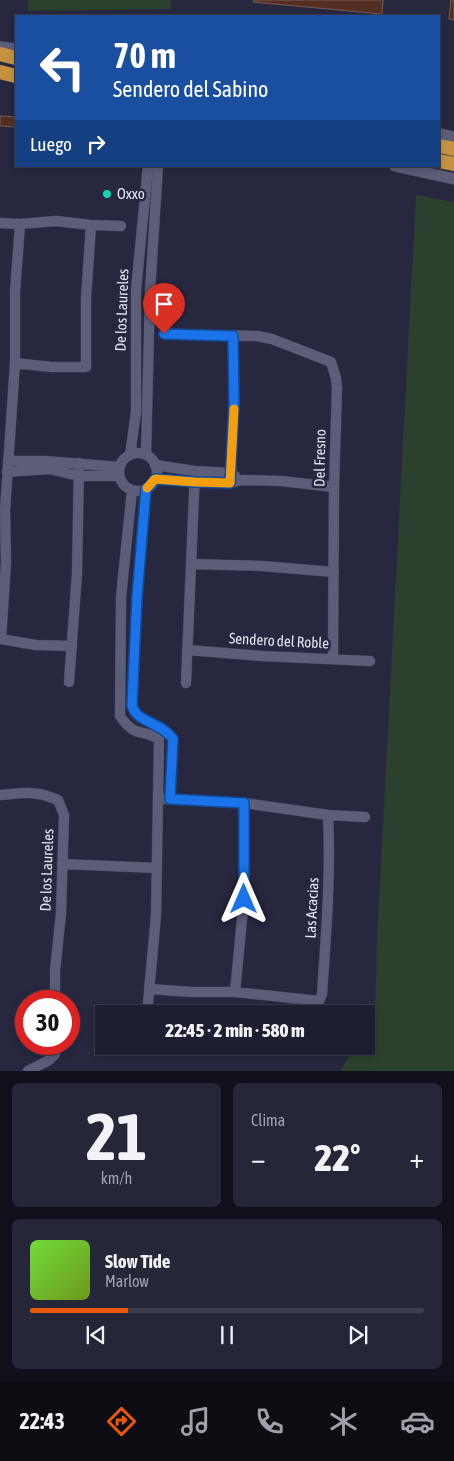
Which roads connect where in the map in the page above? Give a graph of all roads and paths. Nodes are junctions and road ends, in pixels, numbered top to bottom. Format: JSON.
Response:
{"nodes":[{"id":1,"x":0,"y":47,"type":"edge"},
{"id":2,"x":15,"y":49,"type":"edge"},
{"id":3,"x":0,"y":54,"type":"edge"},
{"id":4,"x":15,"y":58,"type":"edge"},
{"id":5,"x":0,"y":72,"type":"edge"},
{"id":6,"x":15,"y":76,"type":"edge"},
{"id":7,"x":440,"y":134,"type":"edge"},
{"id":8,"x":454,"y":137,"type":"edge"},
{"id":9,"x":440,"y":146,"type":"edge"},
{"id":10,"x":454,"y":149,"type":"edge"},
{"id":11,"x":440,"y":161,"type":"edge"},
{"id":12,"x":454,"y":164,"type":"edge"},
{"id":13,"x":148,"y":167,"type":"edge"},
{"id":14,"x":158,"y":167,"type":"edge"},
{"id":15,"x":400,"y":167,"type":"edge"},
{"id":16,"x":454,"y":179,"type":"edge"},
{"id":17,"x":143,"y":219,"type":"junction"},
{"id":18,"x":154,"y":220,"type":"junction"},
{"id":19,"x":0,"y":222,"type":"edge"},
{"id":20,"x":20,"y":224,"type":"junction"},
{"id":21,"x":91,"y":225,"type":"junction"},
{"id":22,"x":122,"y":226,"type":"dead end"},
{"id":23,"x":136,"y":290,"type":"junction"},
{"id":24,"x":150,"y":291,"type":"junction"},
{"id":25,"x":164,"y":334,"type":"dead end"},
{"id":26,"x":233,"y":336,"type":"junction"},
{"id":27,"x":15,"y":363,"type":"junction"},
{"id":28,"x":130,"y":455,"type":"junction"},
{"id":29,"x":146,"y":455,"type":"junction"},
{"id":30,"x":8,"y":460,"type":"junction"},
{"id":31,"x":78,"y":463,"type":"junction"},
{"id":32,"x":156,"y":465,"type":"junction"},
{"id":33,"x":120,"y":471,"type":"junction"},
{"id":34,"x":195,"y":471,"type":"junction"},
{"id":35,"x":7,"y":472,"type":"junction"},
{"id":36,"x":79,"y":476,"type":"junction"},
{"id":37,"x":230,"y":478,"type":"junction"},
{"id":38,"x":155,"y":479,"type":"junction"},
{"id":39,"x":195,"y":482,"type":"junction"},
{"id":40,"x":334,"y":487,"type":"junction"},
{"id":41,"x":146,"y":489,"type":"junction"},
{"id":42,"x":132,"y":490,"type":"junction"},
{"id":43,"x":191,"y":564,"type":"junction"},
{"id":44,"x":334,"y":572,"type":"junction"},
{"id":45,"x":0,"y":639,"type":"edge"},
{"id":46,"x":72,"y":646,"type":"junction"},
{"id":47,"x":187,"y":650,"type":"junction"},
{"id":48,"x":332,"y":659,"type":"junction"},
{"id":49,"x":370,"y":661,"type":"dead end"},
{"id":50,"x":69,"y":682,"type":"dead end"},
{"id":51,"x":186,"y":684,"type":"dead end"},
{"id":52,"x":0,"y":795,"type":"edge"},
{"id":53,"x":157,"y":798,"type":"junction"},
{"id":54,"x":170,"y":799,"type":"junction"},
{"id":55,"x":244,"y":803,"type":"junction"},
{"id":56,"x":328,"y":815,"type":"junction"},
{"id":57,"x":365,"y":817,"type":"dead end"},
{"id":58,"x":62,"y":864,"type":"junction"},
{"id":59,"x":157,"y":868,"type":"junction"},
{"id":60,"x":149,"y":989,"type":"junction"},
{"id":61,"x":55,"y":990,"type":"edge"},
{"id":62,"x":235,"y":992,"type":"junction"},
{"id":63,"x":148,"y":1005,"type":"edge"},
{"id":64,"x":54,"y":1055,"type":"edge"},
{"id":65,"x":28,"y":1071,"type":"edge"}],
"edges":[{"from":1,"to":2,"type":"street"},
{"from":3,"to":4,"type":"highway"},
{"from":5,"to":6,"type":"highway"},
{"from":7,"to":8,"type":"street"},
{"from":9,"to":10,"type":"highway"},
{"from":11,"to":12,"type":"highway"},
{"from":13,"to":17,"type":"street","name":"De los Laureles"},
{"from":14,"to":18,"type":"street","name":"De los Laureles"},
{"from":15,"to":16,"type":"street"},
{"from":17,"to":18,"type":"street"},
{"from":17,"to":23,"type":"street","name":"De los Laureles"},
{"from":18,"to":24,"type":"street","name":"De los Laureles"},
{"from":19,"to":20,"type":"street"},
{"from":20,"to":21,"type":"street"},
{"from":20,"to":27,"type":"street"},
{"from":21,"to":22,"type":"street"},
{"from":21,"to":27,"type":"street"},
{"from":23,"to":24,"type":"street"},
{"from":23,"to":28,"type":"street","name":"De los Laureles"},
{"from":24,"to":29,"type":"street","name":"De los Laureles"},
{"from":25,"to":26,"type":"street","name":"Del Fresno"},
{"from":26,"to":37,"type":"street"},
{"from":26,"to":40,"type":"street","name":"Del Fresno"},
{"from":27,"to":30,"type":"street"},
{"from":28,"to":29,"type":"street"},
{"from":28,"to":33,"type":"street"},
{"from":29,"to":32,"type":"street"},
{"from":30,"to":31,"type":"street"},
{"from":30,"to":35,"type":"street"},
{"from":31,"to":33,"type":"street"},
{"from":31,"to":36,"type":"street"},
{"from":32,"to":34,"type":"street"},
{"from":32,"to":38,"type":"street"},
{"from":33,"to":36,"type":"street"},
{"from":33,"to":42,"type":"street"},
{"from":34,"to":37,"type":"street"},
{"from":34,"to":39,"type":"street"},
{"from":35,"to":36,"type":"street"},
{"from":35,"to":45,"type":"street"},
{"from":36,"to":46,"type":"street"},
{"from":37,"to":39,"type":"street"},
{"from":37,"to":40,"type":"street"},
{"from":38,"to":39,"type":"street"},
{"from":38,"to":41,"type":"street"},
{"from":39,"to":43,"type":"street"},
{"from":40,"to":44,"type":"street","name":"Del Fresno"},
{"from":41,"to":42,"type":"street"},
{"from":41,"to":54,"type":"street"},
{"from":42,"to":53,"type":"street"},
{"from":43,"to":44,"type":"street"},
{"from":43,"to":47,"type":"street"},
{"from":44,"to":48,"type":"street","name":"Del Fresno"},
{"from":45,"to":46,"type":"street"},
{"from":46,"to":50,"type":"street"},
{"from":47,"to":48,"type":"street","name":"Sendero del Roble"},
{"from":47,"to":51,"type":"street"},
{"from":48,"to":49,"type":"street","name":"Sendero del Roble"},
{"from":52,"to":58,"type":"street","name":"De los Laureles"},
{"from":53,"to":54,"type":"street"},
{"from":53,"to":59,"type":"street"},
{"from":54,"to":55,"type":"street"},
{"from":55,"to":56,"type":"street"},
{"from":55,"to":62,"type":"street"},
{"from":56,"to":57,"type":"street"},
{"from":56,"to":62,"type":"street","name":"Las Acacias"},
{"from":58,"to":59,"type":"street"},
{"from":58,"to":61,"type":"street","name":"De los Laureles"},
{"from":59,"to":60,"type":"street"},
{"from":60,"to":62,"type":"street"},
{"from":60,"to":63,"type":"street"},
{"from":64,"to":65,"type":"street"}]}
